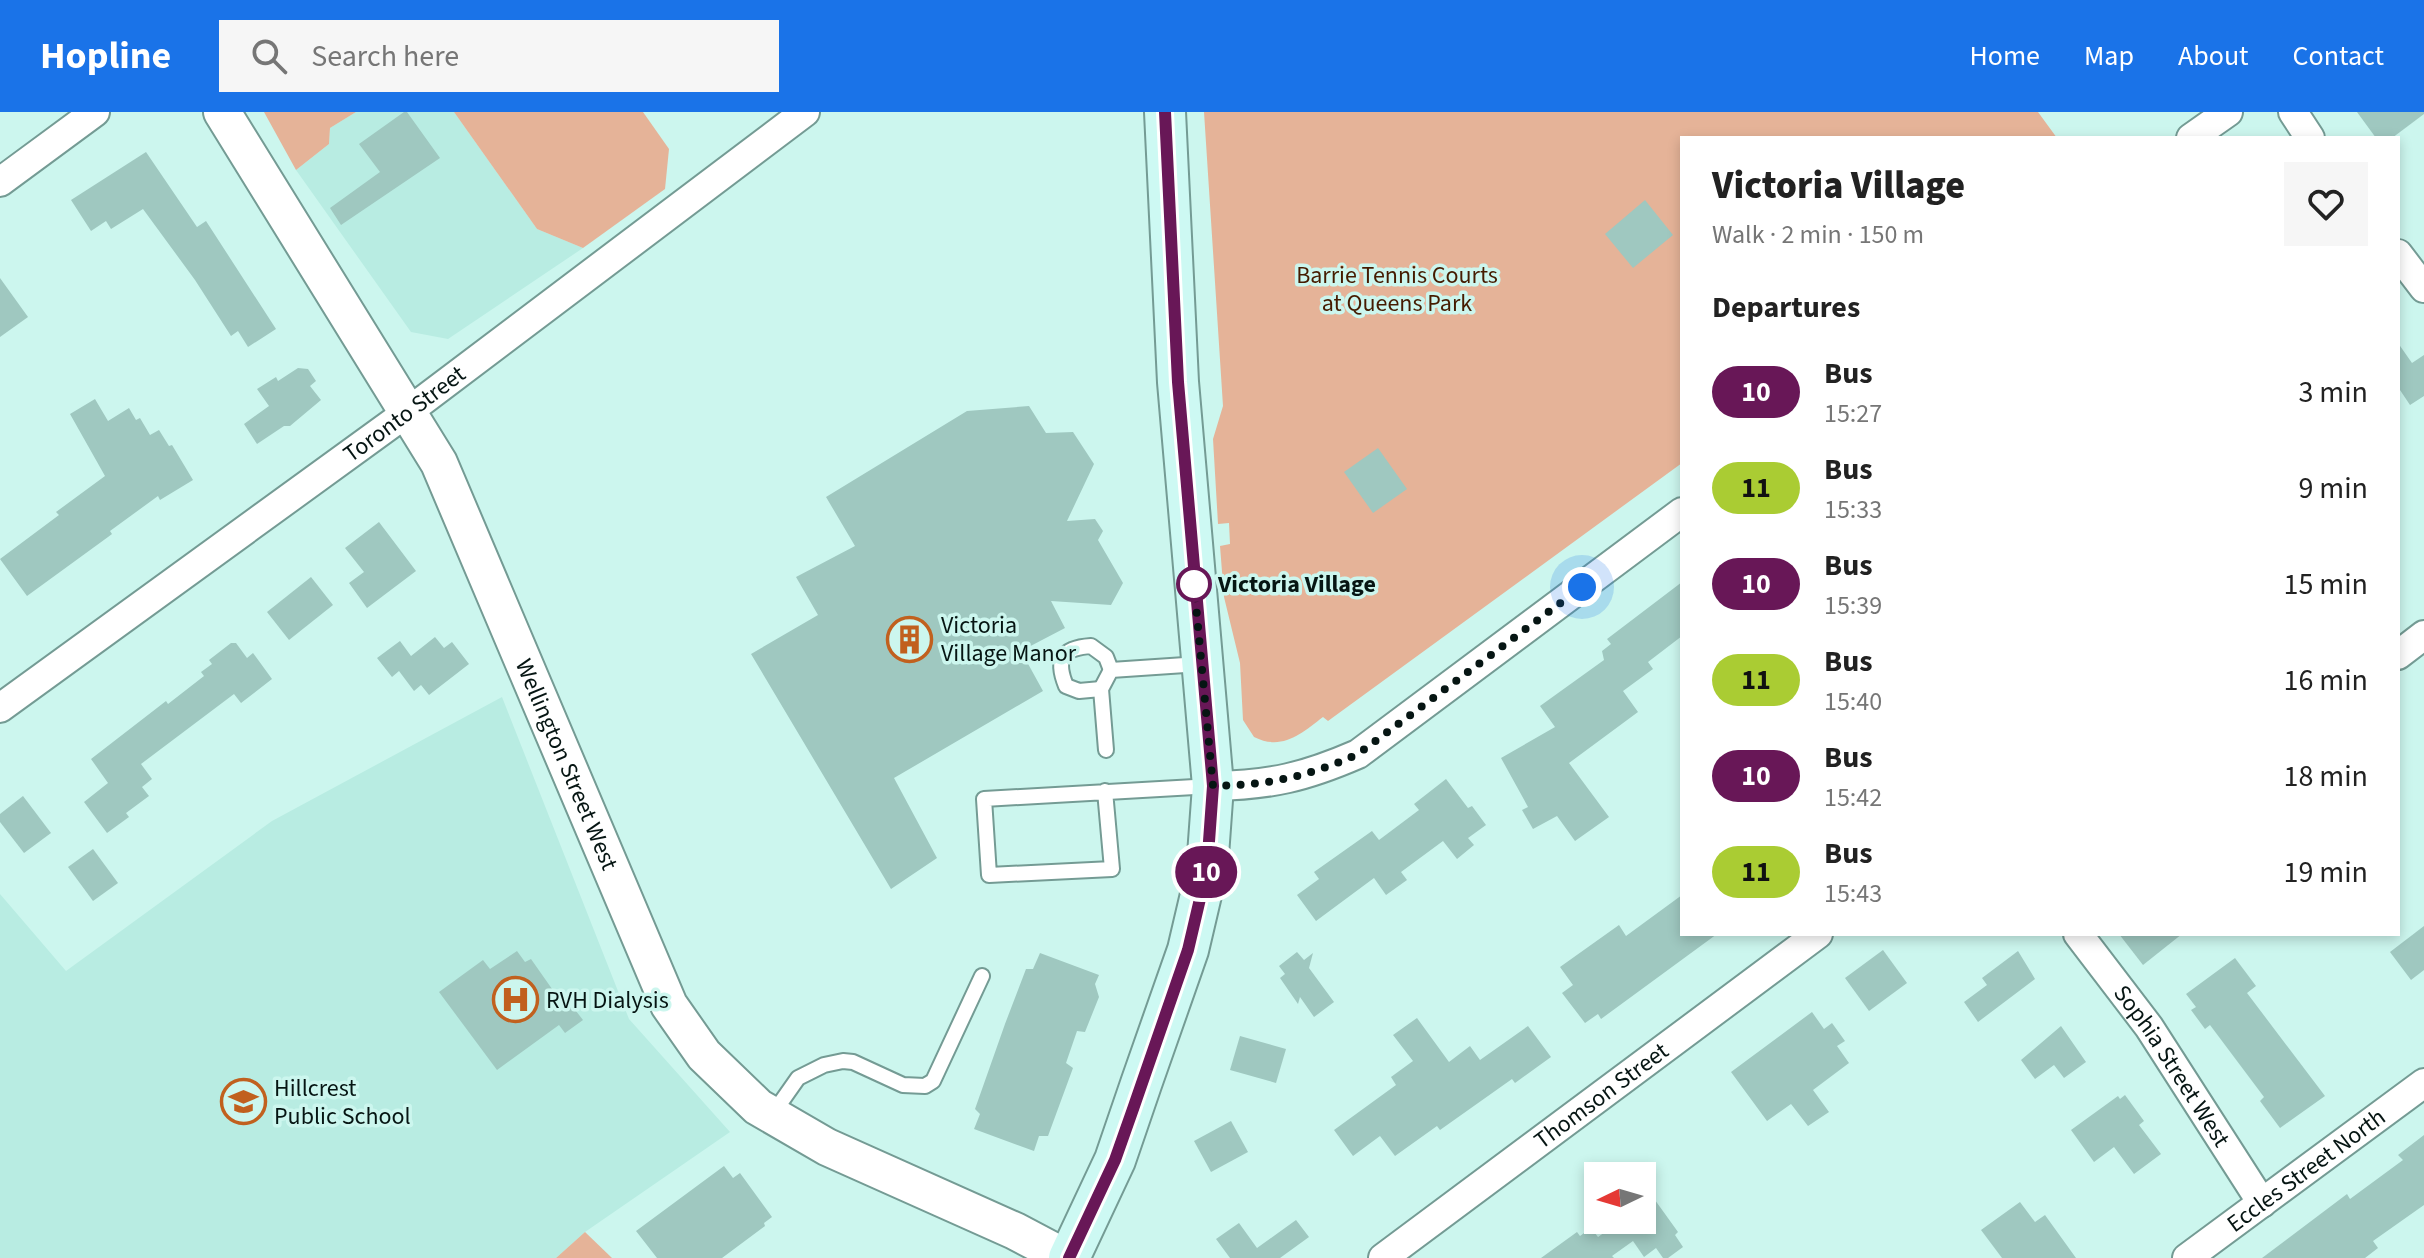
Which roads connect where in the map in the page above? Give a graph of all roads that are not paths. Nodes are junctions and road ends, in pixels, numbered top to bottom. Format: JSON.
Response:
{"nodes":[{"id":1,"x":95,"y":112,"type":"edge"},
{"id":2,"x":222,"y":112,"type":"edge"},
{"id":3,"x":805,"y":112,"type":"edge"},
{"id":4,"x":1165,"y":112,"type":"edge"},
{"id":5,"x":2228,"y":112,"type":"edge"},
{"id":6,"x":2293,"y":112,"type":"edge"},
{"id":7,"x":2194,"y":136,"type":"edge"},
{"id":8,"x":2309,"y":136,"type":"edge"},
{"id":9,"x":0,"y":182,"type":"edge"},
{"id":10,"x":2400,"y":257,"type":"edge"},
{"id":11,"x":2424,"y":288,"type":"edge"},
{"id":12,"x":409,"y":411,"type":"junction"},
{"id":13,"x":1680,"y":513,"type":"edge"},
{"id":14,"x":2424,"y":635,"type":"edge"},
{"id":15,"x":2400,"y":653,"type":"edge"},
{"id":16,"x":1201,"y":664,"type":"junction"},
{"id":17,"x":1111,"y":670,"type":"junction"},
{"id":18,"x":1101,"y":689,"type":"junction"},
{"id":19,"x":0,"y":708,"type":"edge"},
{"id":20,"x":1106,"y":750,"type":"dead end"},
{"id":21,"x":1213,"y":786,"type":"junction"},
{"id":22,"x":1105,"y":791,"type":"junction"},
{"id":23,"x":1815,"y":936,"type":"edge"},
{"id":24,"x":2080,"y":936,"type":"edge"},
{"id":25,"x":982,"y":976,"type":"dead end"},
{"id":26,"x":2424,"y":1083,"type":"edge"},
{"id":27,"x":772,"y":1115,"type":"junction"},
{"id":28,"x":2262,"y":1203,"type":"junction"},
{"id":29,"x":1068,"y":1258,"type":"edge"},
{"id":30,"x":1383,"y":1258,"type":"edge"},
{"id":31,"x":2187,"y":1258,"type":"edge"}],
"edges":[{"from":1,"to":9,"type":"street"},
{"from":2,"to":12,"type":"street","name":"Wellington Street West"},
{"from":3,"to":12,"type":"street","name":"Toronto Street"},
{"from":4,"to":16,"type":"main road"},
{"from":5,"to":7,"type":"street"},
{"from":6,"to":8,"type":"street"},
{"from":10,"to":11,"type":"street"},
{"from":12,"to":19,"type":"street","name":"Toronto Street"},
{"from":12,"to":27,"type":"street","name":"Wellington Street West"},
{"from":13,"to":21,"type":"street"},
{"from":14,"to":15,"type":"street"},
{"from":16,"to":17,"type":"lane"},
{"from":16,"to":21,"type":"main road"},
{"from":17,"to":18,"type":"lane"},
{"from":17,"to":18,"type":"lane"},
{"from":18,"to":20,"type":"lane"},
{"from":21,"to":22,"type":"lane"},
{"from":21,"to":29,"type":"main road"},
{"from":22,"to":22,"type":"lane"},
{"from":23,"to":30,"type":"street","name":"Thomson Street"},
{"from":24,"to":28,"type":"street","name":"Sophia Street West"},
{"from":25,"to":27,"type":"lane"},
{"from":26,"to":28,"type":"street","name":"Eccles Street North"},
{"from":27,"to":29,"type":"street","name":"Wellington Street West"},
{"from":28,"to":31,"type":"street","name":"Eccles Street North"}]}
